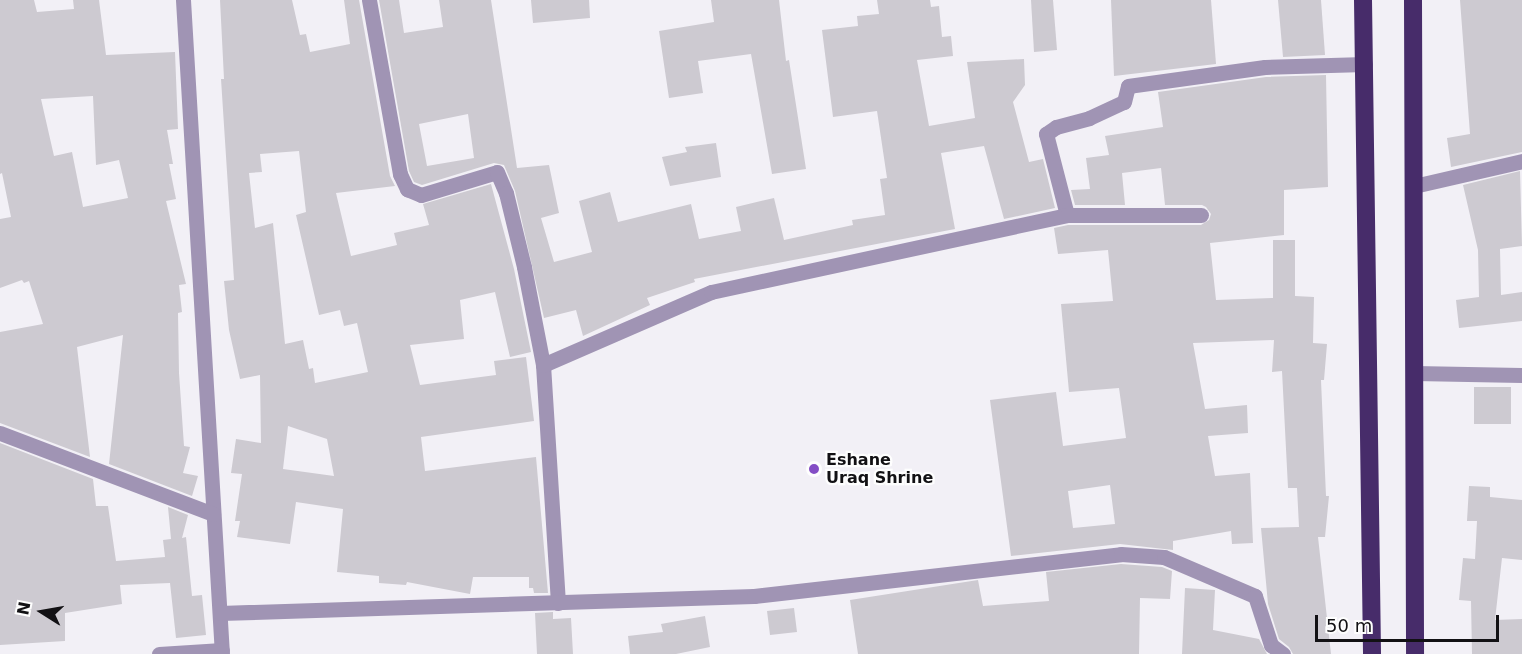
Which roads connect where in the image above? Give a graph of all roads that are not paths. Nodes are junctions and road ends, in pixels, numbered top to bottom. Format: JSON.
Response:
{"nodes":[{"id":1,"x":183,"y":0,"type":"edge"},
{"id":2,"x":369,"y":0,"type":"edge"},
{"id":3,"x":1363,"y":0,"type":"edge"},
{"id":4,"x":1413,"y":0,"type":"edge"},
{"id":5,"x":1365,"y":64,"type":"junction"},
{"id":6,"x":1522,"y":161,"type":"edge"},
{"id":7,"x":1414,"y":186,"type":"junction"},
{"id":8,"x":1066,"y":215,"type":"junction"},
{"id":9,"x":1201,"y":215,"type":"dead end"},
{"id":10,"x":543,"y":365,"type":"junction"},
{"id":11,"x":1414,"y":373,"type":"junction"},
{"id":12,"x":1522,"y":375,"type":"edge"},
{"id":13,"x":0,"y":433,"type":"edge"},
{"id":14,"x":213,"y":514,"type":"junction"},
{"id":15,"x":558,"y":603,"type":"junction"},
{"id":16,"x":220,"y":613,"type":"junction"},
{"id":17,"x":222,"y":652,"type":"edge"},
{"id":18,"x":159,"y":654,"type":"edge"},
{"id":19,"x":1283,"y":654,"type":"edge"},
{"id":20,"x":1372,"y":654,"type":"edge"},
{"id":21,"x":1415,"y":654,"type":"edge"}],
"edges":[{"from":1,"to":14,"type":"street"},
{"from":2,"to":10,"type":"street"},
{"from":3,"to":5,"type":"highway"},
{"from":4,"to":7,"type":"highway"},
{"from":5,"to":8,"type":"street"},
{"from":5,"to":20,"type":"highway"},
{"from":6,"to":7,"type":"street"},
{"from":7,"to":11,"type":"highway"},
{"from":8,"to":9,"type":"street"},
{"from":8,"to":10,"type":"street"},
{"from":10,"to":15,"type":"street"},
{"from":11,"to":12,"type":"street"},
{"from":11,"to":21,"type":"highway"},
{"from":13,"to":14,"type":"street"},
{"from":14,"to":16,"type":"street"},
{"from":15,"to":16,"type":"street"},
{"from":15,"to":19,"type":"street"},
{"from":16,"to":17,"type":"street"},
{"from":17,"to":18,"type":"street"}]}
